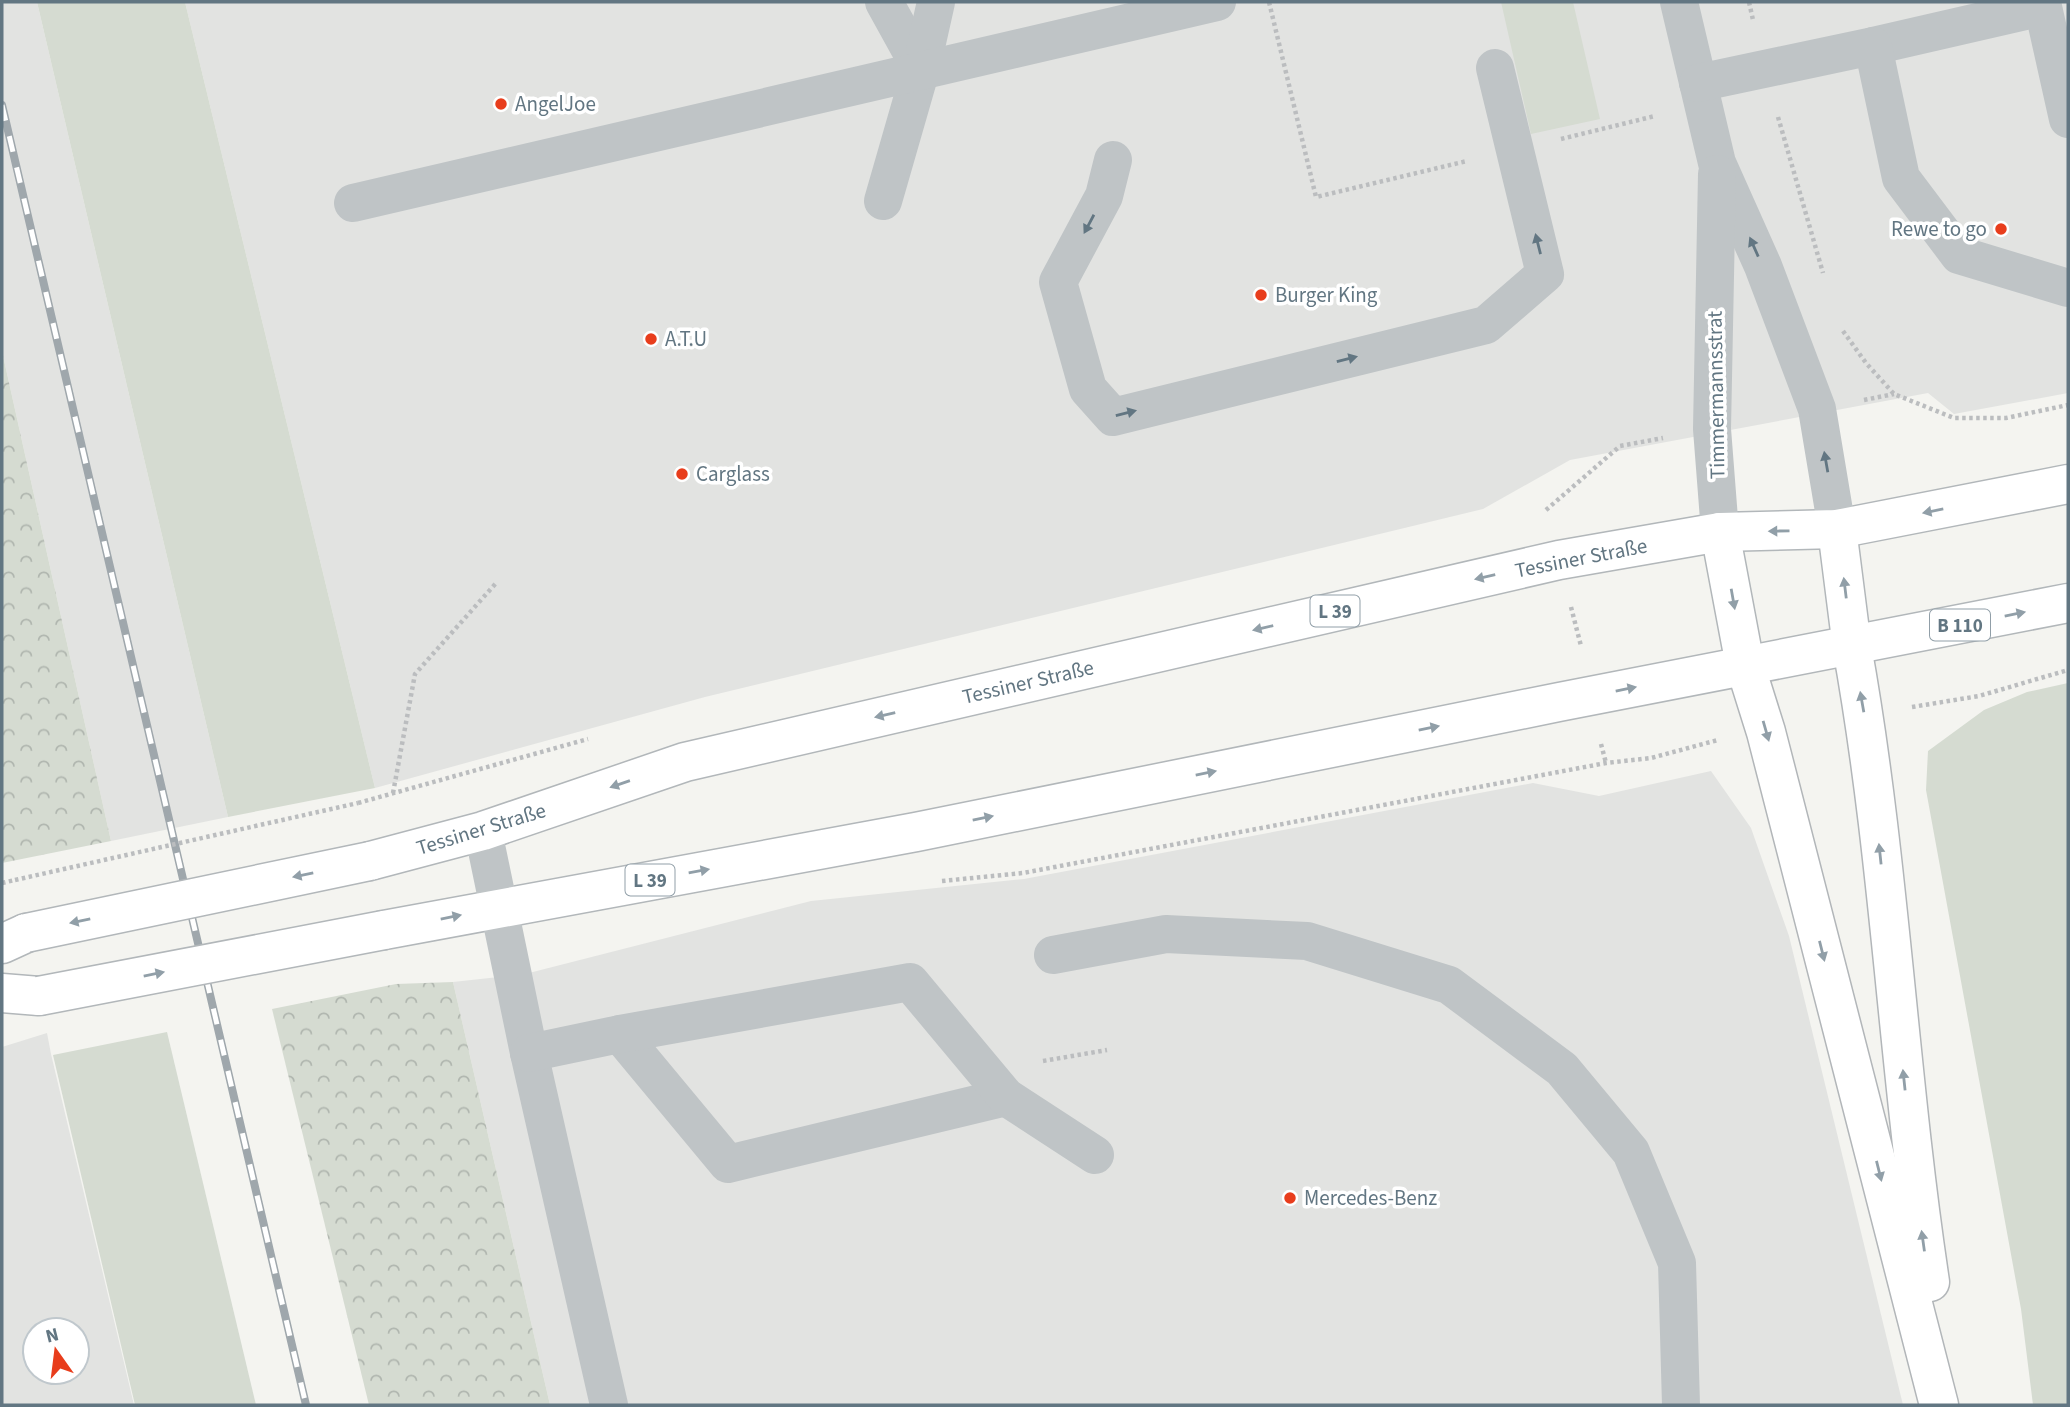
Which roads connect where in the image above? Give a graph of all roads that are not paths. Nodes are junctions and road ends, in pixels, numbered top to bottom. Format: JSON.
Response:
{"nodes":[{"id":1,"x":884,"y":2,"type":"edge"},
{"id":2,"x":936,"y":2,"type":"edge"},
{"id":3,"x":1217,"y":2,"type":"edge"},
{"id":4,"x":1679,"y":2,"type":"edge"},
{"id":5,"x":2055,"y":5,"type":"edge"},
{"id":6,"x":1950,"y":15,"type":"edge"},
{"id":7,"x":1873,"y":46,"type":"junction"},
{"id":8,"x":1495,"y":68,"type":"dead end"},
{"id":9,"x":921,"y":69,"type":"junction"},
{"id":10,"x":2064,"y":80,"type":"edge"},
{"id":11,"x":1701,"y":94,"type":"junction"},
{"id":12,"x":2068,"y":119,"type":"edge"},
{"id":13,"x":1113,"y":160,"type":"dead end"},
{"id":14,"x":1717,"y":163,"type":"junction"},
{"id":15,"x":883,"y":201,"type":"dead end"},
{"id":16,"x":353,"y":203,"type":"dead end"},
{"id":17,"x":2068,"y":288,"type":"edge"},
{"id":18,"x":2068,"y":484,"type":"edge"},
{"id":19,"x":1837,"y":529,"type":"junction"},
{"id":20,"x":1720,"y":532,"type":"junction"},
{"id":21,"x":2068,"y":603,"type":"edge"},
{"id":22,"x":1852,"y":647,"type":"junction"},
{"id":23,"x":1745,"y":666,"type":"junction"},
{"id":24,"x":483,"y":831,"type":"junction"},
{"id":25,"x":499,"y":907,"type":"junction"},
{"id":26,"x":14,"y":938,"type":"edge"},
{"id":27,"x":1053,"y":955,"type":"dead end"},
{"id":28,"x":2,"y":993,"type":"edge"},
{"id":29,"x":621,"y":1034,"type":"junction"},
{"id":30,"x":528,"y":1052,"type":"junction"},
{"id":31,"x":1006,"y":1097,"type":"junction"},
{"id":32,"x":1095,"y":1154,"type":"dead end"},
{"id":33,"x":609,"y":1405,"type":"edge"},
{"id":34,"x":1681,"y":1405,"type":"edge"},
{"id":35,"x":1939,"y":1405,"type":"edge"},
{"id":36,"x":1948,"y":1405,"type":"edge"}],
"edges":[{"from":1,"to":9,"type":"street"},
{"from":2,"to":9,"type":"street"},
{"from":3,"to":9,"type":"street"},
{"from":4,"to":11,"type":"street","name":"Timmermannsstrat"},
{"from":5,"to":6,"type":"street"},
{"from":5,"to":10,"type":"street"},
{"from":6,"to":7,"type":"street"},
{"from":7,"to":11,"type":"street"},
{"from":7,"to":17,"type":"street"},
{"from":13,"to":8,"type":"street","one_way":true},
{"from":9,"to":15,"type":"street"},
{"from":9,"to":16,"type":"street"},
{"from":10,"to":12,"type":"street"},
{"from":11,"to":14,"type":"street","name":"Timmermannsstrat"},
{"from":19,"to":14,"type":"street","name":"Timmermannsstrat","one_way":true},
{"from":14,"to":20,"type":"street","name":"Timmermannsstrat"},
{"from":18,"to":19,"type":"main road","name":"Tessiner Straße","one_way":true},
{"from":19,"to":20,"type":"main road","name":"Tessiner Straße","number":"L 39","one_way":true},
{"from":22,"to":19,"type":"main road","one_way":true},
{"from":20,"to":23,"type":"main road","name":"Timmermannsstrat","one_way":true},
{"from":20,"to":24,"type":"main road","name":"Tessiner Straße","number":"L 39","one_way":true},
{"from":22,"to":21,"type":"main road","number":"B 110","one_way":true},
{"from":22,"to":23,"type":"main road","number":"L 39"},
{"from":36,"to":22,"type":"main road","one_way":true},
{"from":25,"to":23,"type":"main road","number":"L 39","one_way":true},
{"from":23,"to":35,"type":"main road","name":"Timmermannsstrat","one_way":true},
{"from":24,"to":25,"type":"street"},
{"from":24,"to":26,"type":"main road","name":"Tessiner Straße","number":"L 39","one_way":true,"bridge":true},
{"from":28,"to":25,"type":"main road","number":"L 39","one_way":true,"bridge":true},
{"from":25,"to":30,"type":"street"},
{"from":27,"to":34,"type":"street"},
{"from":29,"to":30,"type":"street"},
{"from":29,"to":31,"type":"street"},
{"from":29,"to":31,"type":"street"},
{"from":30,"to":33,"type":"street"},
{"from":31,"to":32,"type":"street"}]}
